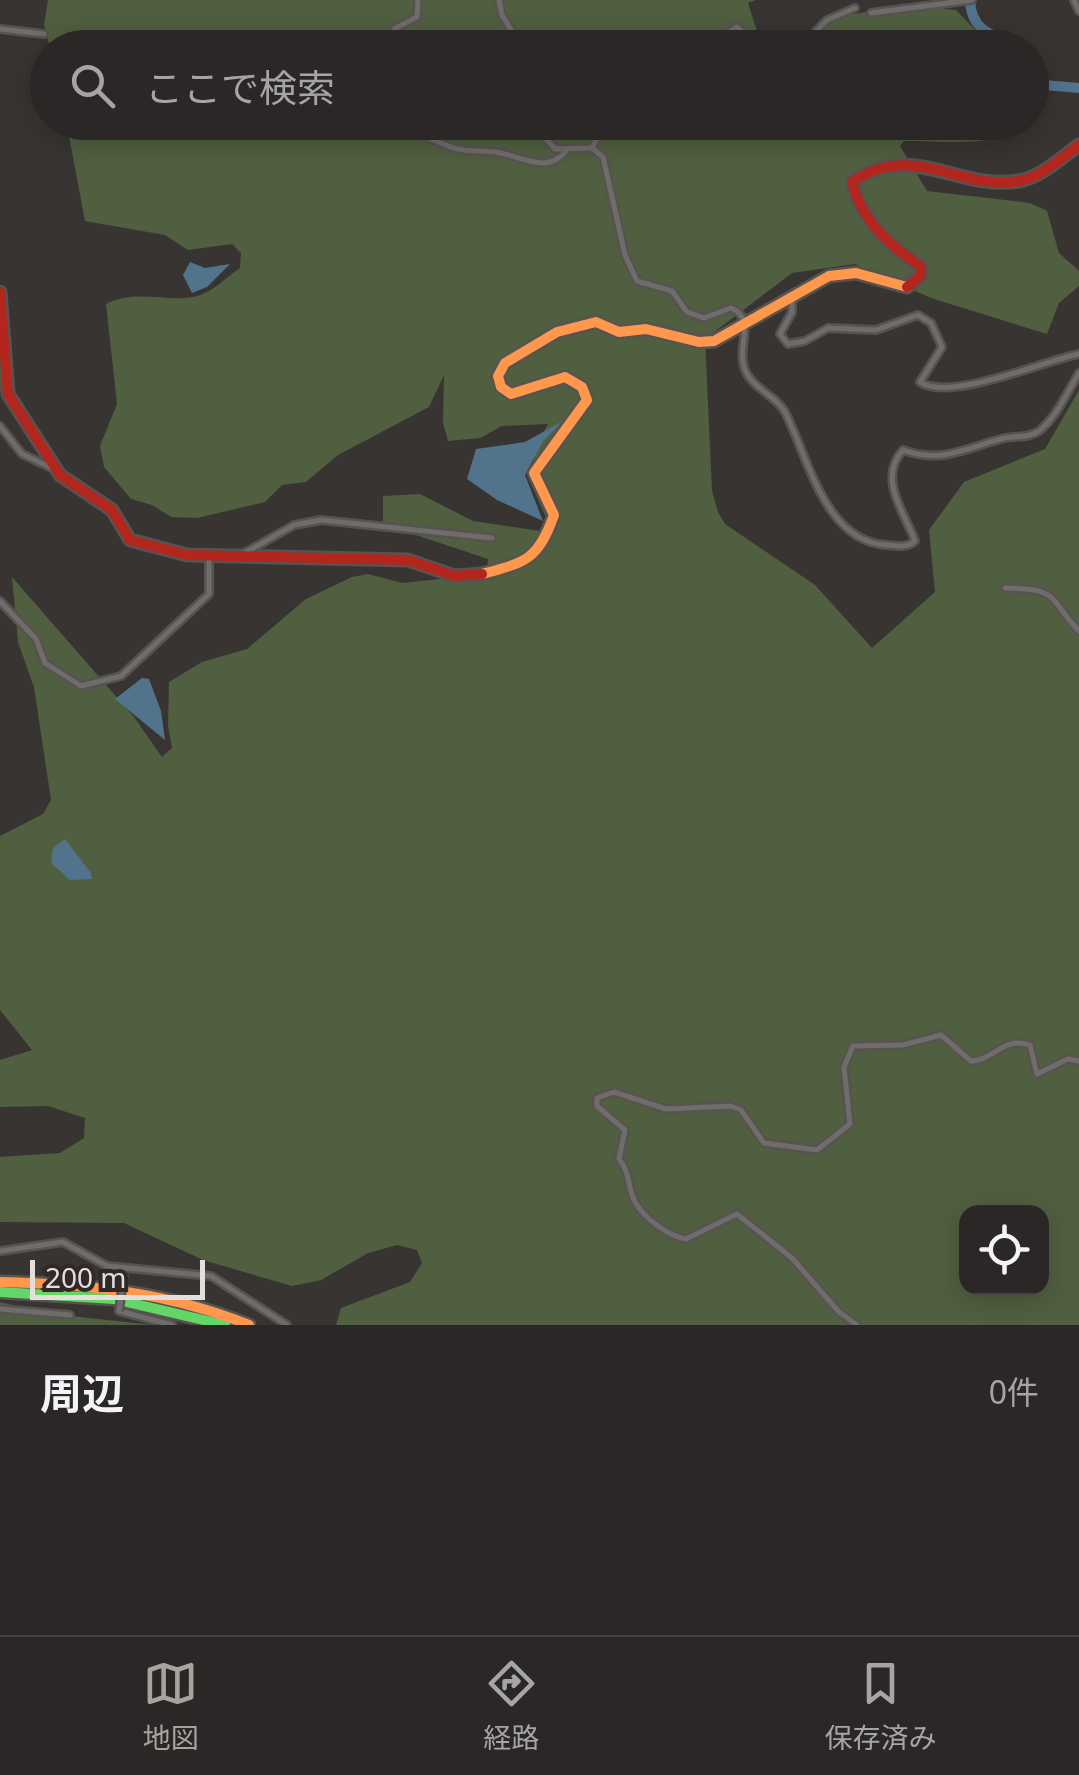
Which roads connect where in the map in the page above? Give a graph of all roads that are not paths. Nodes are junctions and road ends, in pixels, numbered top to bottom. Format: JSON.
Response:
{"nodes":[{"id":1,"x":418,"y":0,"type":"edge"},
{"id":2,"x":499,"y":0,"type":"edge"},
{"id":3,"x":972,"y":0,"type":"edge"},
{"id":4,"x":1074,"y":0,"type":"edge"},
{"id":5,"x":855,"y":8,"type":"dead end"},
{"id":6,"x":1079,"y":11,"type":"edge"},
{"id":7,"x":871,"y":13,"type":"dead end"},
{"id":8,"x":0,"y":29,"type":"edge"},
{"id":9,"x":394,"y":30,"type":"edge"},
{"id":10,"x":511,"y":30,"type":"edge"},
{"id":11,"x":818,"y":30,"type":"edge"},
{"id":12,"x":30,"y":32,"type":"edge"},
{"id":13,"x":436,"y":140,"type":"edge"},
{"id":14,"x":544,"y":140,"type":"edge"},
{"id":15,"x":596,"y":140,"type":"edge"},
{"id":16,"x":1079,"y":145,"type":"edge"},
{"id":17,"x":592,"y":148,"type":"junction"},
{"id":18,"x":567,"y":150,"type":"junction"},
{"id":19,"x":0,"y":292,"type":"edge"},
{"id":20,"x":792,"y":295,"type":"junction"},
{"id":21,"x":747,"y":322,"type":"junction"},
{"id":22,"x":1079,"y":354,"type":"edge"},
{"id":23,"x":1079,"y":373,"type":"edge"},
{"id":24,"x":0,"y":426,"type":"edge"},
{"id":25,"x":56,"y":469,"type":"junction"},
{"id":26,"x":492,"y":538,"type":"dead end"},
{"id":27,"x":209,"y":555,"type":"junction"},
{"id":28,"x":241,"y":555,"type":"junction"},
{"id":29,"x":1005,"y":588,"type":"dead end"},
{"id":30,"x":0,"y":601,"type":"edge"},
{"id":31,"x":1079,"y":631,"type":"edge"},
{"id":32,"x":1079,"y":1061,"type":"edge"},
{"id":33,"x":0,"y":1251,"type":"edge"},
{"id":34,"x":125,"y":1272,"type":"junction"},
{"id":35,"x":2,"y":1287,"type":"edge"},
{"id":36,"x":0,"y":1309,"type":"edge"},
{"id":37,"x":70,"y":1315,"type":"dead end"},
{"id":38,"x":172,"y":1325,"type":"edge"},
{"id":39,"x":226,"y":1325,"type":"edge"},
{"id":40,"x":250,"y":1325,"type":"edge"},
{"id":41,"x":288,"y":1325,"type":"edge"},
{"id":42,"x":857,"y":1325,"type":"edge"}],
"edges":[{"from":1,"to":9,"type":"street"},
{"from":2,"to":10,"type":"street"},
{"from":3,"to":7,"type":"street"},
{"from":4,"to":6,"type":"street"},
{"from":5,"to":11,"type":"street"},
{"from":8,"to":12,"type":"street"},
{"from":13,"to":18,"type":"street"},
{"from":14,"to":18,"type":"street"},
{"from":15,"to":17,"type":"street"},
{"from":16,"to":20,"type":"main road"},
{"from":17,"to":18,"type":"street"},
{"from":17,"to":21,"type":"street"},
{"from":19,"to":25,"type":"main road"},
{"from":20,"to":21,"type":"main road"},
{"from":20,"to":22,"type":"street"},
{"from":21,"to":23,"type":"street"},
{"from":21,"to":28,"type":"main road"},
{"from":24,"to":25,"type":"street"},
{"from":25,"to":27,"type":"main road"},
{"from":26,"to":28,"type":"street"},
{"from":27,"to":28,"type":"main road"},
{"from":27,"to":30,"type":"street"},
{"from":29,"to":31,"type":"street"},
{"from":32,"to":42,"type":"street"},
{"from":33,"to":34,"type":"street"},
{"from":34,"to":38,"type":"street","bridge":true},
{"from":34,"to":41,"type":"street"},
{"from":35,"to":39,"type":"main road"},
{"from":35,"to":40,"type":"main road"},
{"from":36,"to":37,"type":"street"}]}
